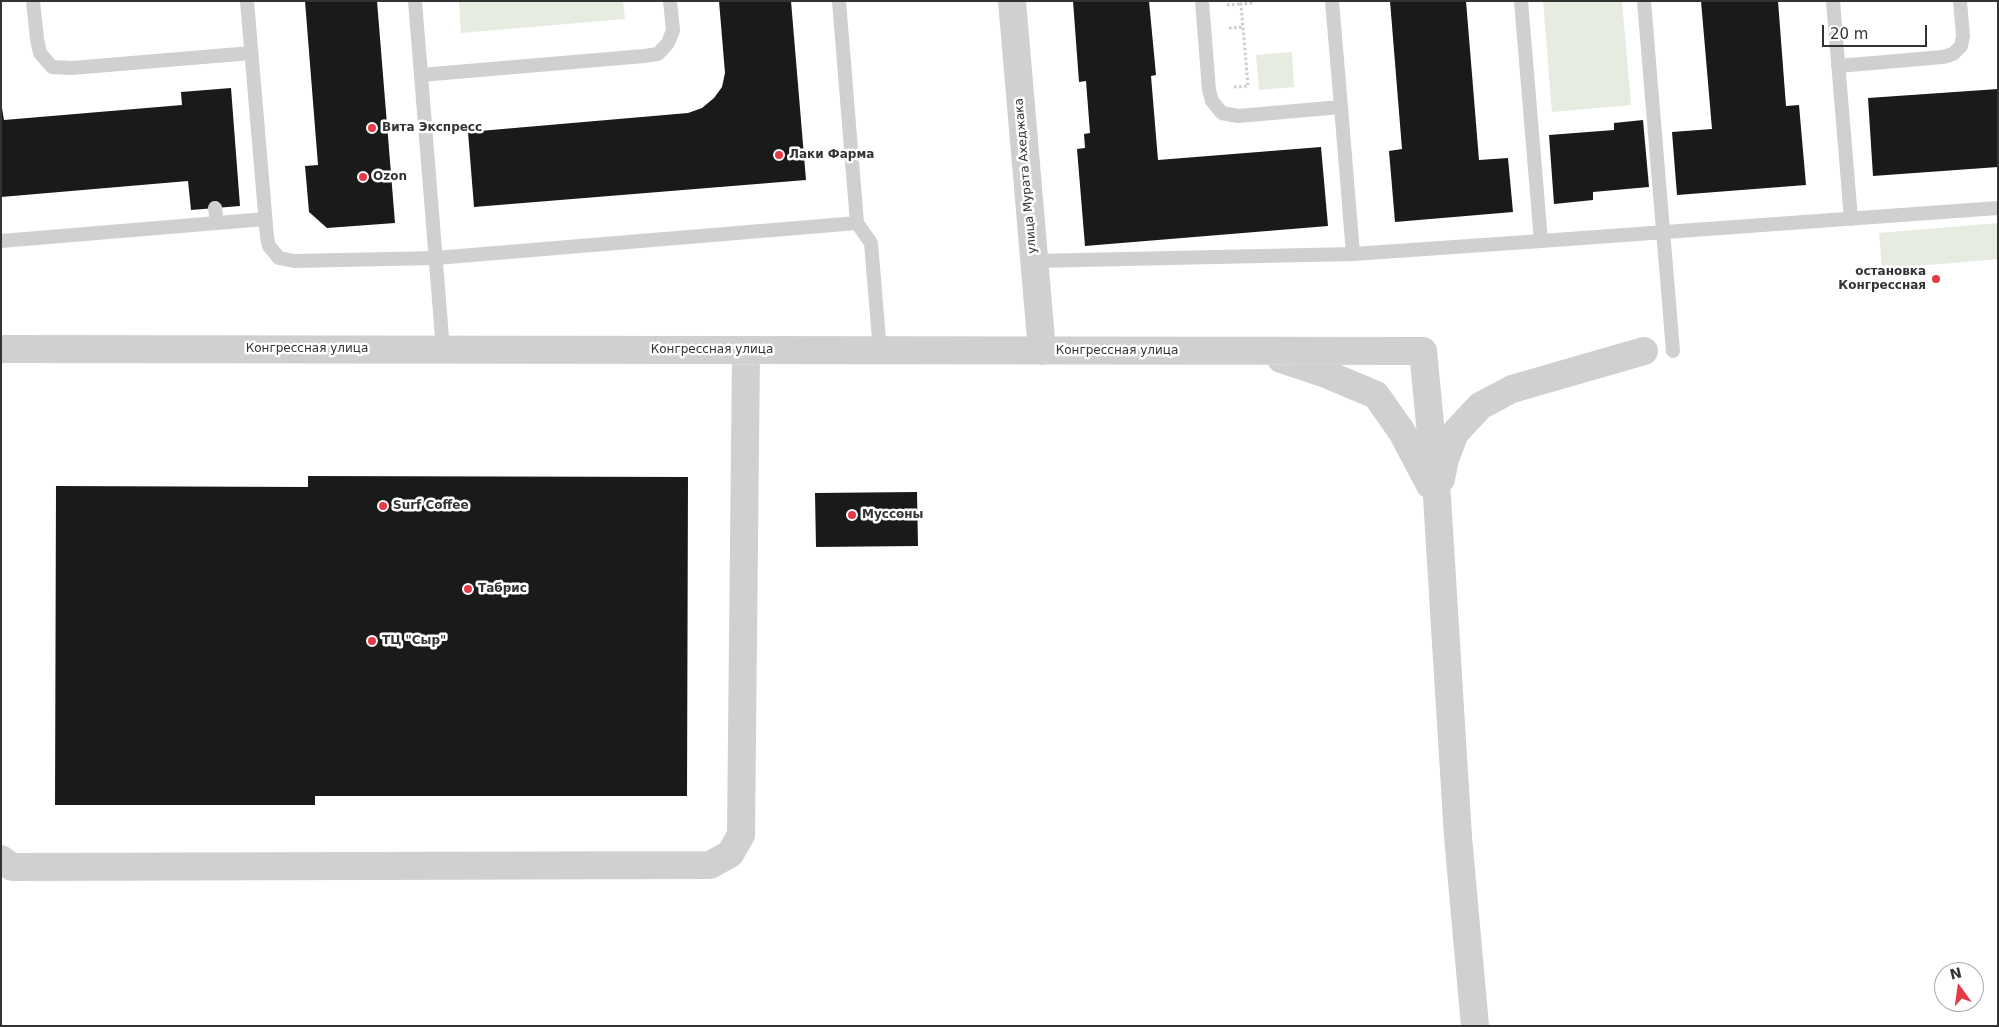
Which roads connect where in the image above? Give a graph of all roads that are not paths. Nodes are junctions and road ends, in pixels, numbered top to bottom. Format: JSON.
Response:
{"nodes":[{"id":1,"x":34,"y":1,"type":"edge"},
{"id":2,"x":247,"y":1,"type":"edge"},
{"id":3,"x":415,"y":1,"type":"edge"},
{"id":4,"x":670,"y":1,"type":"edge"},
{"id":5,"x":839,"y":1,"type":"edge"},
{"id":6,"x":1012,"y":1,"type":"edge"},
{"id":7,"x":1202,"y":1,"type":"edge"},
{"id":8,"x":1332,"y":1,"type":"edge"},
{"id":9,"x":1521,"y":1,"type":"edge"},
{"id":10,"x":1644,"y":1,"type":"edge"},
{"id":11,"x":1833,"y":1,"type":"edge"},
{"id":12,"x":1960,"y":1,"type":"edge"},
{"id":13,"x":252,"y":53,"type":"junction"},
{"id":14,"x":1838,"y":66,"type":"junction"},
{"id":15,"x":421,"y":75,"type":"junction"},
{"id":16,"x":1341,"y":108,"type":"junction"},
{"id":17,"x":216,"y":208,"type":"dead end"},
{"id":18,"x":1998,"y":208,"type":"edge"},
{"id":19,"x":265,"y":219,"type":"junction"},
{"id":20,"x":1851,"y":219,"type":"junction"},
{"id":21,"x":217,"y":223,"type":"junction"},
{"id":22,"x":857,"y":223,"type":"junction"},
{"id":23,"x":1663,"y":232,"type":"junction"},
{"id":24,"x":1541,"y":240,"type":"junction"},
{"id":25,"x":1,"y":241,"type":"edge"},
{"id":26,"x":1353,"y":254,"type":"junction"},
{"id":27,"x":436,"y":258,"type":"junction"},
{"id":28,"x":1034,"y":262,"type":"junction"},
{"id":29,"x":1,"y":349,"type":"edge"},
{"id":30,"x":444,"y":350,"type":"junction"},
{"id":31,"x":746,"y":350,"type":"junction"},
{"id":32,"x":880,"y":351,"type":"junction"},
{"id":33,"x":1042,"y":351,"type":"junction"},
{"id":34,"x":1257,"y":351,"type":"junction"},
{"id":35,"x":1644,"y":351,"type":"dead end"},
{"id":36,"x":1673,"y":351,"type":"dead end"},
{"id":37,"x":1436,"y":497,"type":"junction"},
{"id":38,"x":1,"y":859,"type":"edge"},
{"id":39,"x":1475,"y":1026,"type":"edge"}],
"edges":[{"from":1,"to":13,"type":"lane"},
{"from":2,"to":13,"type":"lane"},
{"from":3,"to":15,"type":"lane"},
{"from":4,"to":15,"type":"lane"},
{"from":5,"to":22,"type":"lane"},
{"from":6,"to":28,"type":"street","name":"улица Мурата Ахеджака"},
{"from":7,"to":16,"type":"lane"},
{"from":8,"to":16,"type":"lane"},
{"from":9,"to":24,"type":"lane"},
{"from":10,"to":23,"type":"lane"},
{"from":11,"to":14,"type":"lane"},
{"from":12,"to":14,"type":"lane"},
{"from":13,"to":19,"type":"lane"},
{"from":14,"to":20,"type":"lane"},
{"from":15,"to":27,"type":"lane"},
{"from":16,"to":26,"type":"lane"},
{"from":17,"to":21,"type":"lane"},
{"from":18,"to":20,"type":"lane"},
{"from":19,"to":21,"type":"lane"},
{"from":19,"to":27,"type":"lane"},
{"from":20,"to":23,"type":"lane"},
{"from":21,"to":25,"type":"lane"},
{"from":22,"to":27,"type":"lane"},
{"from":22,"to":32,"type":"lane"},
{"from":23,"to":24,"type":"lane"},
{"from":23,"to":36,"type":"lane"},
{"from":24,"to":26,"type":"lane"},
{"from":26,"to":28,"type":"lane"},
{"from":27,"to":30,"type":"lane"},
{"from":28,"to":33,"type":"street","name":"улица Мурата Ахеджака"},
{"from":29,"to":30,"type":"street","name":"Конгрессная улица"},
{"from":30,"to":31,"type":"street","name":"Конгрессная улица"},
{"from":31,"to":32,"type":"street","name":"Конгрессная улица"},
{"from":31,"to":38,"type":"street"},
{"from":32,"to":33,"type":"street","name":"Конгрессная улица"},
{"from":33,"to":34,"type":"street","name":"Конгрессная улица"},
{"from":34,"to":37,"type":"street"},
{"from":34,"to":37,"type":"street","name":"Конгрессная улица"},
{"from":35,"to":37,"type":"street"},
{"from":37,"to":39,"type":"street"}]}
